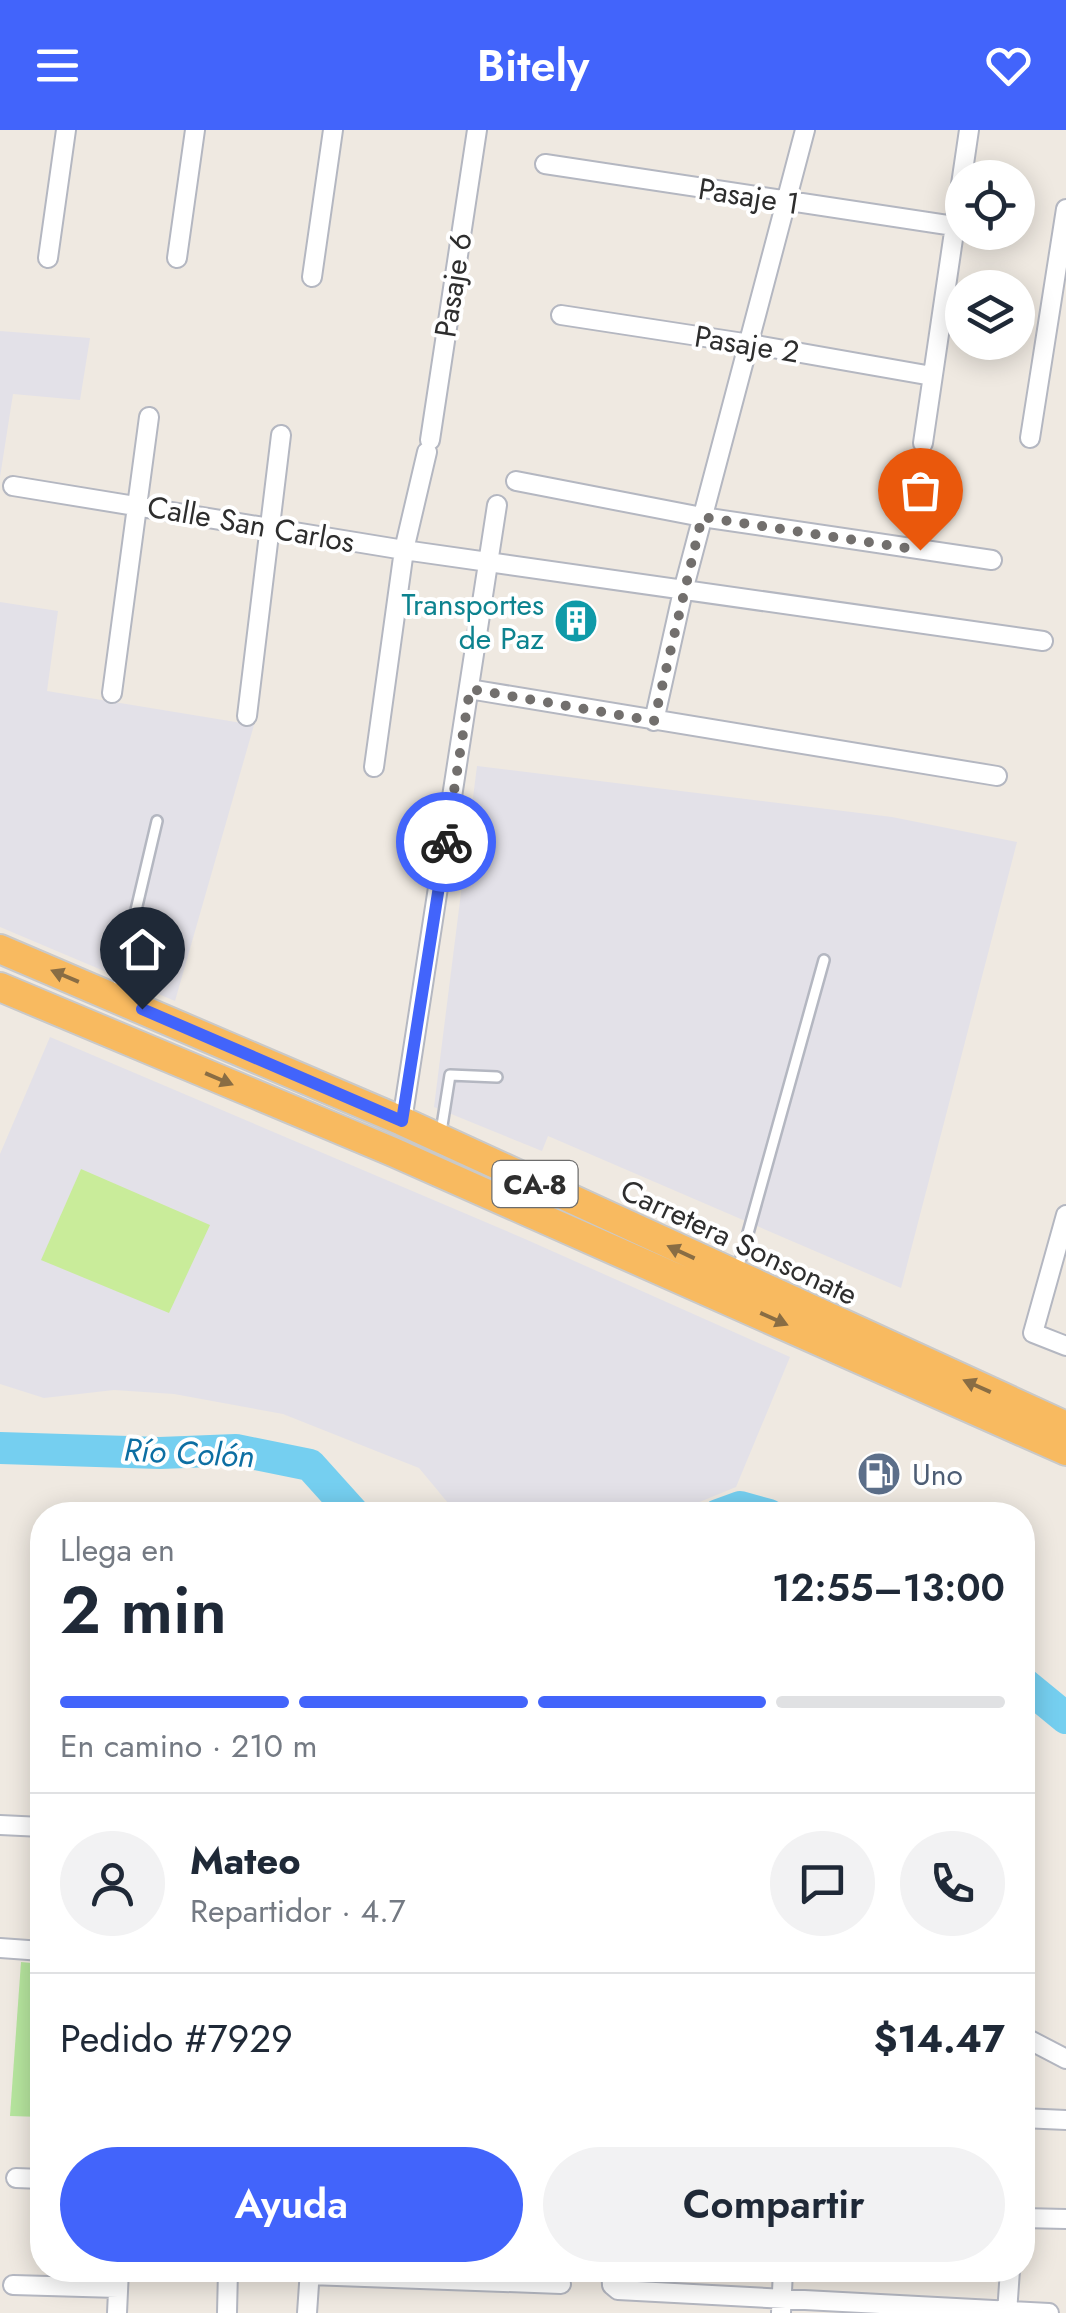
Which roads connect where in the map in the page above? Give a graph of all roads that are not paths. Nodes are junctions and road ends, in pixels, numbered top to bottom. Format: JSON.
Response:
{"nodes":[{"id":1,"x":66,"y":130,"type":"edge"},
{"id":2,"x":195,"y":130,"type":"edge"},
{"id":3,"x":334,"y":130,"type":"edge"},
{"id":4,"x":478,"y":130,"type":"edge"},
{"id":5,"x":806,"y":130,"type":"edge"},
{"id":6,"x":968,"y":130,"type":"edge"},
{"id":7,"x":964,"y":160,"type":"edge"},
{"id":8,"x":545,"y":164,"type":"dead end"},
{"id":9,"x":786,"y":201,"type":"junction"},
{"id":10,"x":1066,"y":209,"type":"edge"},
{"id":11,"x":945,"y":225,"type":"edge"},
{"id":12,"x":950,"y":250,"type":"edge"},
{"id":13,"x":48,"y":258,"type":"dead end"},
{"id":14,"x":176,"y":258,"type":"dead end"},
{"id":15,"x":312,"y":276,"type":"dead end"},
{"id":16,"x":561,"y":315,"type":"dead end"},
{"id":17,"x":750,"y":344,"type":"junction"},
{"id":18,"x":932,"y":376,"type":"junction"},
{"id":19,"x":149,"y":417,"type":"dead end"},
{"id":20,"x":281,"y":435,"type":"dead end"},
{"id":21,"x":1030,"y":438,"type":"dead end"},
{"id":22,"x":923,"y":443,"type":"dead end"},
{"id":23,"x":516,"y":481,"type":"dead end"},
{"id":24,"x":13,"y":486,"type":"dead end"},
{"id":25,"x":137,"y":504,"type":"junction"},
{"id":26,"x":497,"y":505,"type":"dead end"},
{"id":27,"x":702,"y":517,"type":"junction"},
{"id":28,"x":270,"y":526,"type":"junction"},
{"id":29,"x":404,"y":550,"type":"junction"},
{"id":30,"x":992,"y":560,"type":"dead end"},
{"id":31,"x":490,"y":562,"type":"junction"},
{"id":32,"x":682,"y":591,"type":"junction"},
{"id":33,"x":1043,"y":641,"type":"dead end"},
{"id":34,"x":470,"y":689,"type":"junction"},
{"id":35,"x":112,"y":692,"type":"dead end"},
{"id":36,"x":246,"y":716,"type":"dead end"},
{"id":37,"x":654,"y":721,"type":"junction"},
{"id":38,"x":374,"y":767,"type":"dead end"},
{"id":39,"x":997,"y":776,"type":"dead end"},
{"id":40,"x":157,"y":821,"type":"dead end"},
{"id":41,"x":0,"y":949,"type":"edge"},
{"id":42,"x":824,"y":960,"type":"dead end"},
{"id":43,"x":0,"y":987,"type":"edge"},
{"id":44,"x":116,"y":998,"type":"junction"},
{"id":45,"x":497,"y":1076,"type":"dead end"},
{"id":46,"x":402,"y":1121,"type":"junction"},
{"id":47,"x":440,"y":1140,"type":"junction"},
{"id":48,"x":1066,"y":1215,"type":"edge"},
{"id":49,"x":1058,"y":1275,"type":"edge"},
{"id":50,"x":736,"y":1277,"type":"junction"},
{"id":51,"x":1066,"y":1346,"type":"edge"},
{"id":52,"x":1022,"y":1407,"type":"junction"},
{"id":53,"x":1066,"y":1407,"type":"edge"},
{"id":54,"x":1066,"y":1426,"type":"edge"},
{"id":55,"x":1066,"y":1450,"type":"edge"},
{"id":56,"x":0,"y":1825,"type":"edge"},
{"id":57,"x":30,"y":1826,"type":"edge"},
{"id":58,"x":0,"y":1948,"type":"edge"},
{"id":59,"x":30,"y":1950,"type":"edge"},
{"id":60,"x":1035,"y":2043,"type":"edge"},
{"id":61,"x":1066,"y":2060,"type":"edge"},
{"id":62,"x":1035,"y":2119,"type":"edge"},
{"id":63,"x":1066,"y":2120,"type":"edge"},
{"id":64,"x":16,"y":2178,"type":"dead end"},
{"id":65,"x":30,"y":2178,"type":"edge"},
{"id":66,"x":1035,"y":2219,"type":"edge"},
{"id":67,"x":1066,"y":2220,"type":"edge"},
{"id":68,"x":66,"y":2282,"type":"edge"},
{"id":69,"x":119,"y":2282,"type":"edge"},
{"id":70,"x":227,"y":2282,"type":"edge"},
{"id":71,"x":310,"y":2282,"type":"edge"},
{"id":72,"x":515,"y":2282,"type":"edge"},
{"id":73,"x":613,"y":2282,"type":"edge"},
{"id":74,"x":1009,"y":2282,"type":"edge"},
{"id":75,"x":561,"y":2284,"type":"dead end"},
{"id":76,"x":13,"y":2285,"type":"dead end"},
{"id":77,"x":781,"y":2306,"type":"edge"},
{"id":78,"x":1007,"y":2312,"type":"edge"},
{"id":79,"x":117,"y":2313,"type":"edge"},
{"id":80,"x":226,"y":2313,"type":"edge"},
{"id":81,"x":308,"y":2313,"type":"edge"},
{"id":82,"x":1049,"y":2313,"type":"edge"}],
"edges":[{"from":1,"to":13,"type":"street"},
{"from":2,"to":14,"type":"street"},
{"from":3,"to":15,"type":"street"},
{"from":4,"to":29,"type":"street","name":"Pasaje 6"},
{"from":5,"to":9,"type":"street"},
{"from":6,"to":7,"type":"street"},
{"from":8,"to":9,"type":"street","name":"Pasaje 1"},
{"from":9,"to":11,"type":"street","name":"Pasaje 1"},
{"from":9,"to":17,"type":"street"},
{"from":10,"to":21,"type":"street"},
{"from":12,"to":18,"type":"street"},
{"from":16,"to":17,"type":"street","name":"Pasaje 2"},
{"from":17,"to":18,"type":"street","name":"Pasaje 2"},
{"from":17,"to":27,"type":"street"},
{"from":18,"to":22,"type":"street"},
{"from":19,"to":25,"type":"street"},
{"from":20,"to":28,"type":"street"},
{"from":23,"to":27,"type":"street"},
{"from":24,"to":25,"type":"street","name":"Calle San Carlos"},
{"from":25,"to":28,"type":"street","name":"Calle San Carlos"},
{"from":25,"to":35,"type":"street"},
{"from":26,"to":31,"type":"street"},
{"from":27,"to":30,"type":"street"},
{"from":27,"to":32,"type":"street"},
{"from":28,"to":29,"type":"street","name":"Calle San Carlos"},
{"from":28,"to":36,"type":"street"},
{"from":29,"to":31,"type":"street","name":"Calle San Carlos"},
{"from":29,"to":38,"type":"street","name":"Pasaje 6"},
{"from":31,"to":32,"type":"street","name":"Calle San Carlos"},
{"from":31,"to":34,"type":"street"},
{"from":32,"to":33,"type":"street","name":"Calle San Carlos"},
{"from":32,"to":37,"type":"street"},
{"from":34,"to":37,"type":"street"},
{"from":34,"to":46,"type":"street"},
{"from":37,"to":39,"type":"street"},
{"from":40,"to":44,"type":"lane"},
{"from":44,"to":41,"type":"highway","name":"Carretera Sonsonate","number":"CA-8","one_way":true},
{"from":42,"to":50,"type":"lane"},
{"from":43,"to":55,"type":"highway","number":"CA-8","one_way":true},
{"from":44,"to":46,"type":"highway","name":"Carretera Sonsonate","number":"CA-8"},
{"from":45,"to":47,"type":"lane"},
{"from":46,"to":47,"type":"highway","name":"Carretera Sonsonate","number":"CA-8"},
{"from":50,"to":47,"type":"highway","name":"Carretera Sonsonate","number":"CA-8","one_way":true},
{"from":48,"to":49,"type":"street"},
{"from":49,"to":51,"type":"street"},
{"from":52,"to":50,"type":"highway","name":"Carretera Sonsonate","number":"CA-8","one_way":true},
{"from":52,"to":53,"type":"street"},
{"from":52,"to":54,"type":"highway","name":"Carretera Sonsonate","number":"CA-8"},
{"from":56,"to":57,"type":"street"},
{"from":58,"to":59,"type":"street"},
{"from":60,"to":61,"type":"street"},
{"from":62,"to":63,"type":"street"},
{"from":64,"to":65,"type":"street"},
{"from":66,"to":67,"type":"street"},
{"from":68,"to":76,"type":"street"},
{"from":69,"to":79,"type":"street"},
{"from":70,"to":80,"type":"street"},
{"from":71,"to":81,"type":"street"},
{"from":72,"to":75,"type":"street"},
{"from":73,"to":77,"type":"street"},
{"from":74,"to":78,"type":"street"},
{"from":77,"to":78,"type":"street"},
{"from":78,"to":82,"type":"street"}]}
